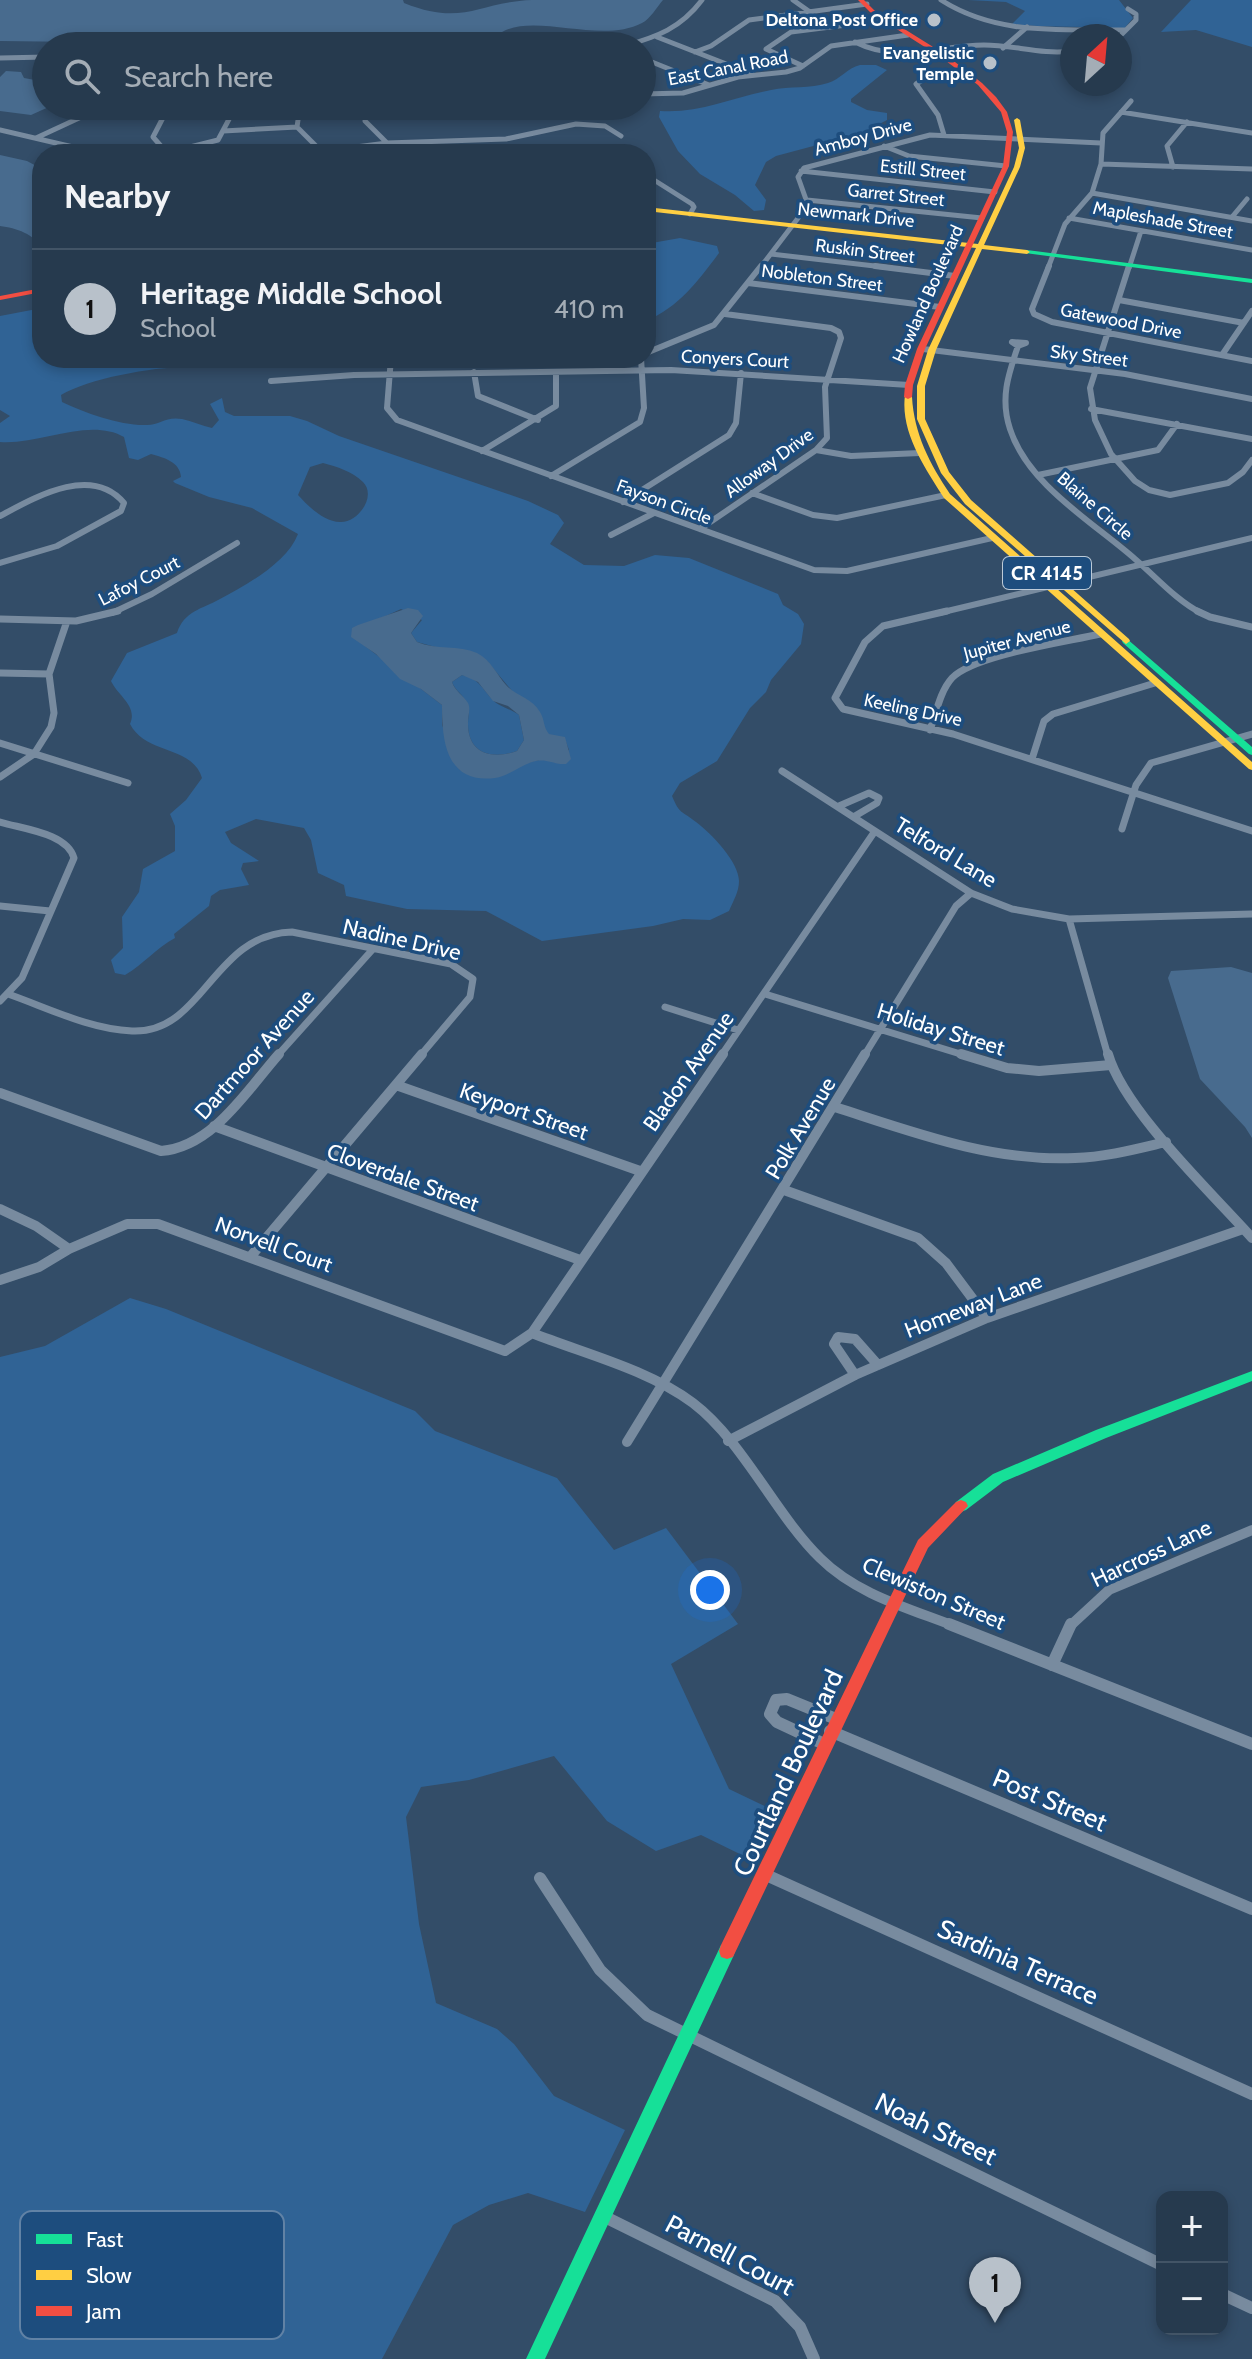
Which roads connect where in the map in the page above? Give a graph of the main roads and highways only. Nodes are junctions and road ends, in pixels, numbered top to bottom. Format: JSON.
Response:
{"nodes":[{"id":1,"x":864,"y":2,"type":"edge"},
{"id":2,"x":913,"y":35,"type":"junction"},
{"id":3,"x":936,"y":51,"type":"junction"},
{"id":4,"x":1017,"y":138,"type":"junction"},
{"id":5,"x":656,"y":210,"type":"edge"},
{"id":6,"x":974,"y":247,"type":"junction"},
{"id":7,"x":1252,"y":281,"type":"edge"},
{"id":8,"x":32,"y":292,"type":"edge"},
{"id":9,"x":0,"y":298,"type":"edge"},
{"id":10,"x":927,"y":350,"type":"junction"},
{"id":11,"x":947,"y":491,"type":"junction"},
{"id":12,"x":1053,"y":585,"type":"junction"},
{"id":13,"x":1252,"y":752,"type":"edge"},
{"id":14,"x":1252,"y":767,"type":"edge"},
{"id":15,"x":1252,"y":1376,"type":"edge"},
{"id":16,"x":535,"y":2359,"type":"edge"}],
"edges":[{"from":1,"to":2,"type":"main road"},
{"from":1,"to":2,"type":"main road"},
{"from":2,"to":3,"type":"main road"},
{"from":3,"to":4,"type":"main road"},
{"from":3,"to":4,"type":"main road"},
{"from":4,"to":6,"type":"main road","name":"Howland Boulevard","number":"CR 4145"},
{"from":4,"to":6,"type":"main road","name":"Howland Boulevard","number":"CR 4145"},
{"from":5,"to":6,"type":"main road","name":"Newmark Drive"},
{"from":6,"to":7,"type":"main road","name":"Newmark Drive"},
{"from":6,"to":10,"type":"main road","name":"Howland Boulevard","number":"CR 4145"},
{"from":6,"to":10,"type":"main road","name":"Howland Boulevard","number":"CR 4145"},
{"from":8,"to":9,"type":"main road"},
{"from":10,"to":11,"type":"main road","name":"Howland Boulevard","number":"CR 4145"},
{"from":10,"to":11,"type":"main road","name":"Howland Boulevard","number":"CR 4145"},
{"from":11,"to":12,"type":"main road","name":"Howland Boulevard","number":"CR 4145"},
{"from":11,"to":12,"type":"main road","name":"Howland Boulevard","number":"CR 4145"},
{"from":12,"to":13,"type":"main road","name":"Howland Boulevard","number":"CR 4145"},
{"from":12,"to":14,"type":"main road","name":"Howland Boulevard","number":"CR 4145"},
{"from":15,"to":16,"type":"main road","name":"Courtland Boulevard"}]}
